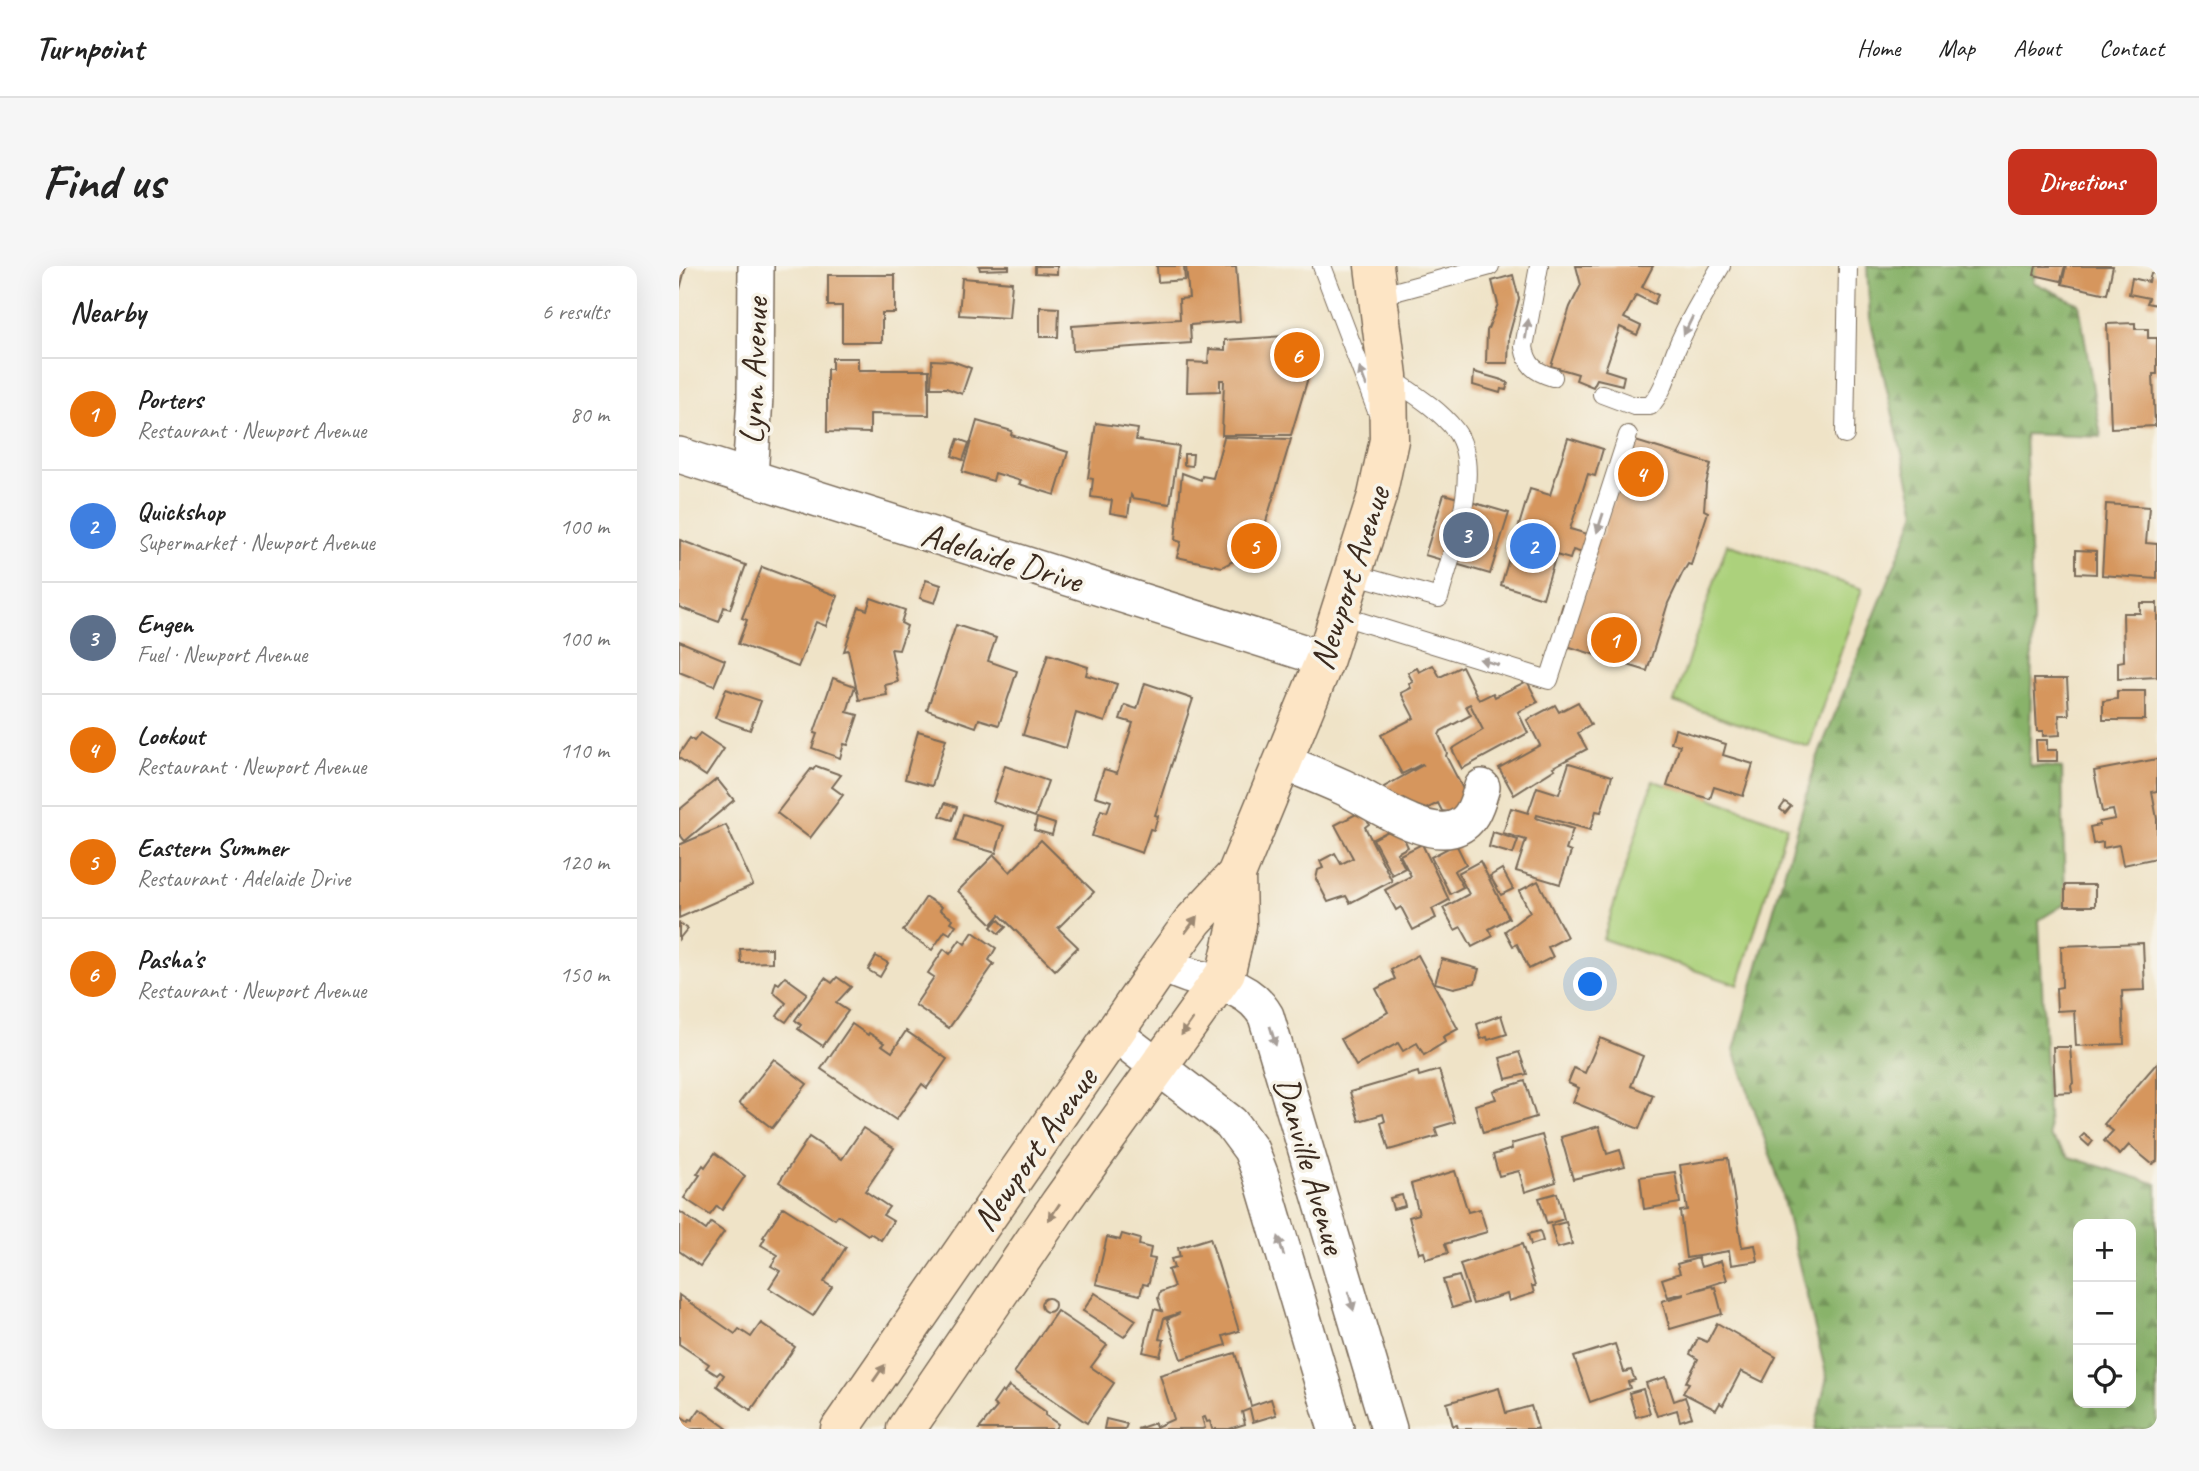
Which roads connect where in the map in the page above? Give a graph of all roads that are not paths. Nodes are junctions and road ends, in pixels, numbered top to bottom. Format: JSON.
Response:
{"nodes":[{"id":1,"x":756,"y":266,"type":"edge"},
{"id":2,"x":1322,"y":266,"type":"edge"},
{"id":3,"x":1490,"y":266,"type":"edge"},
{"id":4,"x":1539,"y":266,"type":"edge"},
{"id":5,"x":1721,"y":266,"type":"edge"},
{"id":6,"x":1848,"y":266,"type":"edge"},
{"id":7,"x":1379,"y":277,"type":"edge"},
{"id":8,"x":1388,"y":376,"type":"junction"},
{"id":9,"x":1553,"y":377,"type":"dead end"},
{"id":10,"x":1602,"y":394,"type":"dead end"},
{"id":11,"x":1628,"y":435,"type":"dead end"},
{"id":12,"x":1845,"y":435,"type":"dead end"},
{"id":13,"x":1389,"y":440,"type":"junction"},
{"id":14,"x":679,"y":455,"type":"edge"},
{"id":15,"x":750,"y":477,"type":"junction"},
{"id":16,"x":1353,"y":574,"type":"junction"},
{"id":17,"x":1339,"y":615,"type":"junction"},
{"id":18,"x":1325,"y":659,"type":"junction"},
{"id":19,"x":1283,"y":762,"type":"junction"},
{"id":20,"x":1482,"y":787,"type":"dead end"},
{"id":21,"x":1236,"y":875,"type":"junction"},
{"id":22,"x":1162,"y":964,"type":"junction"},
{"id":23,"x":1219,"y":982,"type":"junction"},
{"id":24,"x":1114,"y":1033,"type":"junction"},
{"id":25,"x":1158,"y":1068,"type":"junction"},
{"id":26,"x":840,"y":1429,"type":"edge"},
{"id":27,"x":906,"y":1429,"type":"edge"},
{"id":28,"x":1336,"y":1429,"type":"edge"},
{"id":29,"x":1389,"y":1429,"type":"edge"}],
"edges":[{"from":1,"to":15,"type":"street","name":"Lynn Avenue"},
{"from":13,"to":2,"type":"lane","one_way":true},
{"from":3,"to":7,"type":"lane"},
{"from":9,"to":4,"type":"lane","one_way":true},
{"from":5,"to":10,"type":"lane","one_way":true},
{"from":6,"to":12,"type":"lane"},
{"from":7,"to":8,"type":"street","name":"Newport Avenue"},
{"from":8,"to":13,"type":"street","name":"Newport Avenue"},
{"from":8,"to":16,"type":"lane"},
{"from":11,"to":17,"type":"lane","one_way":true},
{"from":13,"to":16,"type":"street","name":"Newport Avenue"},
{"from":14,"to":15,"type":"street","name":"Adelaide Drive"},
{"from":15,"to":18,"type":"street","name":"Adelaide Drive"},
{"from":16,"to":17,"type":"street","name":"Newport Avenue"},
{"from":17,"to":18,"type":"street","name":"Newport Avenue"},
{"from":18,"to":19,"type":"street","name":"Newport Avenue"},
{"from":19,"to":20,"type":"street"},
{"from":19,"to":21,"type":"street","name":"Newport Avenue"},
{"from":22,"to":21,"type":"street","name":"Newport Avenue","one_way":true},
{"from":21,"to":23,"type":"street","name":"Newport Avenue"},
{"from":22,"to":23,"type":"street","name":"Danville Avenue"},
{"from":22,"to":24,"type":"street","name":"Newport Avenue"},
{"from":23,"to":25,"type":"street","name":"Newport Avenue","one_way":true},
{"from":23,"to":29,"type":"street","name":"Danville Avenue","one_way":true},
{"from":24,"to":25,"type":"street","name":"Danville Avenue"},
{"from":26,"to":24,"type":"street","name":"Newport Avenue","one_way":true},
{"from":25,"to":27,"type":"street","name":"Newport Avenue","one_way":true},
{"from":28,"to":25,"type":"street","name":"Danville Avenue","one_way":true}]}
